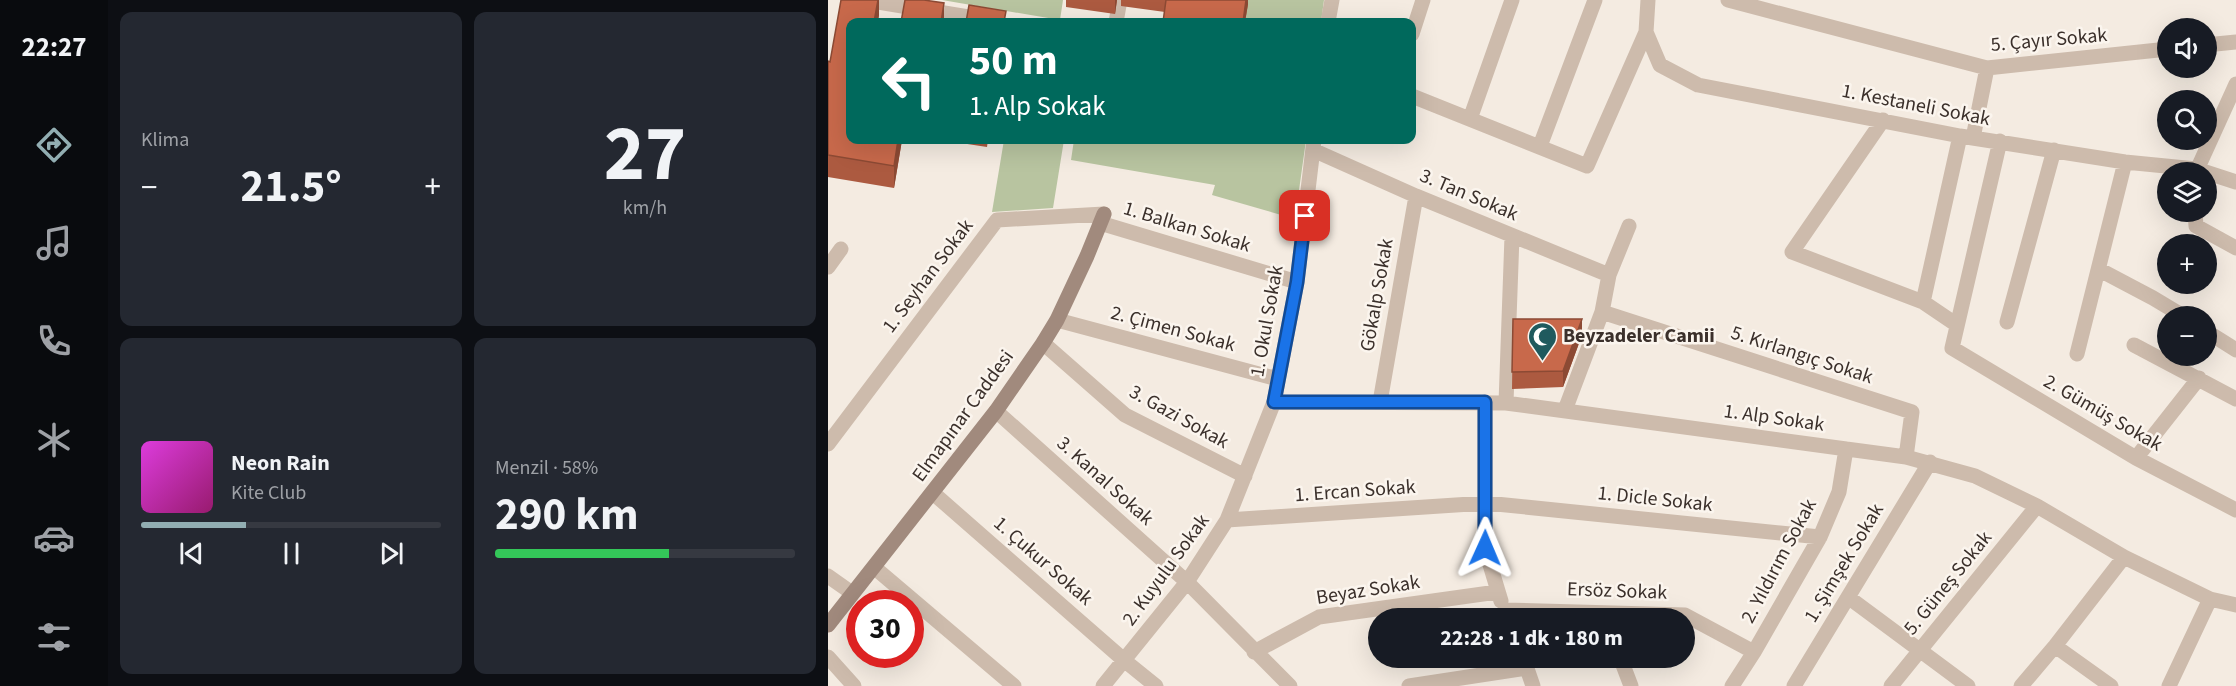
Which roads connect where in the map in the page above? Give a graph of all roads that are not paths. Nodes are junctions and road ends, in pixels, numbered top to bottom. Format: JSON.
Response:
{"nodes":[{"id":1,"x":866,"y":0,"type":"edge"},
{"id":2,"x":1120,"y":0,"type":"edge"},
{"id":3,"x":1332,"y":0,"type":"edge"},
{"id":4,"x":1424,"y":0,"type":"edge"},
{"id":5,"x":1512,"y":0,"type":"edge"},
{"id":6,"x":1595,"y":0,"type":"edge"},
{"id":7,"x":1648,"y":0,"type":"edge"},
{"id":8,"x":1728,"y":0,"type":"edge"},
{"id":9,"x":975,"y":18,"type":"edge"},
{"id":10,"x":1117,"y":18,"type":"edge"},
{"id":11,"x":1329,"y":18,"type":"edge"},
{"id":12,"x":1416,"y":23,"type":"edge"},
{"id":13,"x":1646,"y":32,"type":"junction"},
{"id":14,"x":2236,"y":42,"type":"edge"},
{"id":15,"x":2217,"y":44,"type":"edge"},
{"id":16,"x":2157,"y":50,"type":"edge"},
{"id":17,"x":1988,"y":68,"type":"junction"},
{"id":18,"x":2236,"y":84,"type":"edge"},
{"id":19,"x":1416,"y":98,"type":"edge"},
{"id":20,"x":1470,"y":119,"type":"junction"},
{"id":21,"x":1883,"y":120,"type":"junction"},
{"id":22,"x":1967,"y":137,"type":"junction"},
{"id":23,"x":2000,"y":141,"type":"junction"},
{"id":24,"x":1314,"y":145,"type":"edge"},
{"id":25,"x":1540,"y":146,"type":"junction"},
{"id":26,"x":2054,"y":150,"type":"junction"},
{"id":27,"x":2126,"y":162,"type":"junction"},
{"id":28,"x":2200,"y":162,"type":"edge"},
{"id":29,"x":2157,"y":166,"type":"edge"},
{"id":30,"x":2217,"y":177,"type":"edge"},
{"id":31,"x":2236,"y":182,"type":"edge"},
{"id":32,"x":1416,"y":196,"type":"junction"},
{"id":33,"x":1102,"y":219,"type":"junction"},
{"id":34,"x":2199,"y":222,"type":"edge"},
{"id":35,"x":1629,"y":226,"type":"dead end"},
{"id":36,"x":1512,"y":236,"type":"junction"},
{"id":37,"x":2236,"y":248,"type":"edge"},
{"id":38,"x":841,"y":249,"type":"dead end"},
{"id":39,"x":828,"y":267,"type":"edge"},
{"id":40,"x":2100,"y":270,"type":"junction"},
{"id":41,"x":1609,"y":275,"type":"junction"},
{"id":42,"x":1297,"y":282,"type":"junction"},
{"id":43,"x":1923,"y":302,"type":"junction"},
{"id":44,"x":2166,"y":306,"type":"edge"},
{"id":45,"x":1602,"y":312,"type":"junction"},
{"id":46,"x":1057,"y":320,"type":"junction"},
{"id":47,"x":2007,"y":322,"type":"dead end"},
{"id":48,"x":1957,"y":325,"type":"junction"},
{"id":49,"x":2217,"y":339,"type":"edge"},
{"id":50,"x":1043,"y":343,"type":"junction"},
{"id":51,"x":2134,"y":345,"type":"dead end"},
{"id":52,"x":2236,"y":350,"type":"edge"},
{"id":53,"x":2077,"y":354,"type":"dead end"},
{"id":54,"x":2199,"y":378,"type":"junction"},
{"id":55,"x":1278,"y":379,"type":"junction"},
{"id":56,"x":2236,"y":399,"type":"edge"},
{"id":57,"x":1274,"y":402,"type":"junction"},
{"id":58,"x":1380,"y":402,"type":"junction"},
{"id":59,"x":1485,"y":402,"type":"junction"},
{"id":60,"x":1506,"y":403,"type":"junction"},
{"id":61,"x":1565,"y":410,"type":"junction"},
{"id":62,"x":996,"y":411,"type":"junction"},
{"id":63,"x":828,"y":444,"type":"edge"},
{"id":64,"x":1846,"y":449,"type":"junction"},
{"id":65,"x":1906,"y":457,"type":"junction"},
{"id":66,"x":2136,"y":458,"type":"junction"},
{"id":67,"x":1930,"y":462,"type":"junction"},
{"id":68,"x":1245,"y":476,"type":"junction"},
{"id":69,"x":933,"y":493,"type":"junction"},
{"id":70,"x":1486,"y":503,"type":"junction"},
{"id":71,"x":2037,"y":506,"type":"junction"},
{"id":72,"x":2236,"y":510,"type":"edge"},
{"id":73,"x":1227,"y":520,"type":"junction"},
{"id":74,"x":1820,"y":537,"type":"junction"},
{"id":75,"x":2124,"y":556,"type":"junction"},
{"id":76,"x":874,"y":567,"type":"junction"},
{"id":77,"x":828,"y":576,"type":"edge"},
{"id":78,"x":1187,"y":582,"type":"junction"},
{"id":79,"x":848,"y":590,"type":"edge"},
{"id":80,"x":855,"y":590,"type":"edge"},
{"id":81,"x":1497,"y":592,"type":"junction"},
{"id":82,"x":1848,"y":597,"type":"junction"},
{"id":83,"x":2210,"y":599,"type":"junction"},
{"id":84,"x":846,"y":601,"type":"edge"},
{"id":85,"x":2236,"y":605,"type":"edge"},
{"id":86,"x":1504,"y":608,"type":"edge"},
{"id":87,"x":1695,"y":620,"type":"edge"},
{"id":88,"x":828,"y":625,"type":"edge"},
{"id":89,"x":2055,"y":646,"type":"junction"},
{"id":90,"x":1921,"y":650,"type":"junction"},
{"id":91,"x":1254,"y":652,"type":"junction"},
{"id":92,"x":1754,"y":652,"type":"junction"},
{"id":93,"x":828,"y":657,"type":"edge"},
{"id":94,"x":1125,"y":661,"type":"junction"},
{"id":95,"x":1500,"y":668,"type":"edge"},
{"id":96,"x":1527,"y":668,"type":"edge"},
{"id":97,"x":1624,"y":668,"type":"edge"},
{"id":98,"x":854,"y":686,"type":"edge"},
{"id":99,"x":1014,"y":686,"type":"edge"},
{"id":100,"x":1103,"y":686,"type":"edge"},
{"id":101,"x":1156,"y":686,"type":"edge"},
{"id":102,"x":1290,"y":686,"type":"edge"},
{"id":103,"x":1409,"y":686,"type":"edge"},
{"id":104,"x":1533,"y":686,"type":"edge"},
{"id":105,"x":1631,"y":686,"type":"edge"},
{"id":106,"x":1732,"y":686,"type":"edge"},
{"id":107,"x":1794,"y":686,"type":"edge"},
{"id":108,"x":1890,"y":686,"type":"edge"},
{"id":109,"x":1968,"y":686,"type":"edge"},
{"id":110,"x":2021,"y":686,"type":"edge"},
{"id":111,"x":2111,"y":686,"type":"edge"},
{"id":112,"x":2169,"y":686,"type":"edge"}],
"edges":[{"from":1,"to":9,"type":"street"},
{"from":2,"to":10,"type":"street"},
{"from":3,"to":11,"type":"street"},
{"from":4,"to":12,"type":"street"},
{"from":5,"to":20,"type":"street"},
{"from":6,"to":25,"type":"street"},
{"from":7,"to":13,"type":"street","name":"1. Kestaneli Sokak"},
{"from":8,"to":17,"type":"street","name":"5. Çayır Sokak"},
{"from":13,"to":21,"type":"street","name":"1. Kestaneli Sokak"},
{"from":13,"to":25,"type":"street"},
{"from":14,"to":15,"type":"street"},
{"from":16,"to":17,"type":"street","name":"5. Çayır Sokak"},
{"from":17,"to":22,"type":"street"},
{"from":18,"to":28,"type":"street"},
{"from":19,"to":20,"type":"street"},
{"from":20,"to":25,"type":"street"},
{"from":21,"to":22,"type":"street","name":"1. Kestaneli Sokak"},
{"from":21,"to":43,"type":"street"},
{"from":22,"to":23,"type":"street","name":"1. Kestaneli Sokak"},
{"from":22,"to":43,"type":"street"},
{"from":23,"to":26,"type":"street","name":"1. Kestaneli Sokak"},
{"from":23,"to":48,"type":"street"},
{"from":24,"to":32,"type":"street","name":"3. Tan Sokak"},
{"from":24,"to":42,"type":"street","name":"1. Okul Sokak"},
{"from":26,"to":27,"type":"street","name":"1. Kestaneli Sokak"},
{"from":26,"to":47,"type":"street"},
{"from":27,"to":29,"type":"street","name":"1. Kestaneli Sokak"},
{"from":27,"to":40,"type":"street"},
{"from":30,"to":31,"type":"street","name":"1. Kestaneli Sokak"},
{"from":32,"to":36,"type":"street","name":"3. Tan Sokak"},
{"from":32,"to":58,"type":"street","name":"Gökalp Sokak"},
{"from":33,"to":42,"type":"street","name":"1. Balkan Sokak"},
{"from":33,"to":46,"type":"street","name":"Elmapınar Caddesi"},
{"from":33,"to":63,"type":"street","name":"1. Seyhan Sokak"},
{"from":34,"to":37,"type":"street"},
{"from":35,"to":41,"type":"street"},
{"from":36,"to":41,"type":"street","name":"3. Tan Sokak"},
{"from":36,"to":60,"type":"street"},
{"from":38,"to":39,"type":"street"},
{"from":40,"to":44,"type":"street"},
{"from":40,"to":53,"type":"street"},
{"from":41,"to":45,"type":"street"},
{"from":42,"to":55,"type":"street","name":"1. Okul Sokak"},
{"from":43,"to":48,"type":"street"},
{"from":45,"to":61,"type":"street"},
{"from":45,"to":65,"type":"street","name":"5. Kırlangıç Sokak"},
{"from":46,"to":50,"type":"street","name":"Elmapınar Caddesi"},
{"from":46,"to":55,"type":"street","name":"2. Çimen Sokak"},
{"from":48,"to":66,"type":"street","name":"2. Gümüş Sokak"},
{"from":49,"to":52,"type":"street"},
{"from":50,"to":62,"type":"street","name":"Elmapınar Caddesi"},
{"from":50,"to":68,"type":"street","name":"3. Gazi Sokak"},
{"from":51,"to":54,"type":"street"},
{"from":54,"to":56,"type":"street"},
{"from":54,"to":66,"type":"street"},
{"from":55,"to":57,"type":"street","name":"1. Okul Sokak"},
{"from":57,"to":58,"type":"street","name":"1. Alp Sokak"},
{"from":57,"to":68,"type":"street","name":"2. Kuyulu Sokak"},
{"from":58,"to":59,"type":"street","name":"1. Alp Sokak"},
{"from":59,"to":60,"type":"street","name":"1. Alp Sokak"},
{"from":59,"to":70,"type":"street"},
{"from":60,"to":61,"type":"street","name":"1. Alp Sokak"},
{"from":61,"to":64,"type":"street","name":"1. Alp Sokak"},
{"from":62,"to":69,"type":"street","name":"Elmapınar Caddesi"},
{"from":62,"to":78,"type":"street","name":"3. Kanal Sokak"},
{"from":64,"to":65,"type":"street","name":"1. Alp Sokak"},
{"from":64,"to":74,"type":"street","name":"2. Yıldırım Sokak"},
{"from":65,"to":67,"type":"street","name":"1. Alp Sokak"},
{"from":66,"to":72,"type":"street","name":"2. Gümüş Sokak"},
{"from":67,"to":71,"type":"street","name":"1. Alp Sokak"},
{"from":67,"to":82,"type":"street","name":"1. Şimşek Sokak"},
{"from":68,"to":73,"type":"street","name":"2. Kuyulu Sokak"},
{"from":69,"to":76,"type":"street","name":"Elmapınar Caddesi"},
{"from":69,"to":94,"type":"street","name":"1. Çukur Sokak"},
{"from":70,"to":73,"type":"street","name":"1. Ercan Sokak"},
{"from":70,"to":74,"type":"street","name":"1. Dicle Sokak"},
{"from":70,"to":81,"type":"street"},
{"from":71,"to":75,"type":"street","name":"1. Alp Sokak"},
{"from":71,"to":90,"type":"street","name":"5. Güneş Sokak"},
{"from":73,"to":78,"type":"street","name":"2. Kuyulu Sokak"},
{"from":74,"to":92,"type":"street","name":"2. Yıldırım Sokak"},
{"from":75,"to":83,"type":"street","name":"1. Alp Sokak"},
{"from":75,"to":89,"type":"street"},
{"from":76,"to":80,"type":"street","name":"Elmapınar Caddesi"},
{"from":76,"to":99,"type":"street"},
{"from":77,"to":79,"type":"street"},
{"from":78,"to":91,"type":"street","name":"3. Kanal Sokak"},
{"from":78,"to":94,"type":"street","name":"2. Kuyulu Sokak"},
{"from":81,"to":86,"type":"street"},
{"from":81,"to":91,"type":"street","name":"Beyaz Sokak"},
{"from":82,"to":90,"type":"street"},
{"from":82,"to":107,"type":"street","name":"1. Şimşek Sokak"},
{"from":83,"to":85,"type":"street","name":"1. Alp Sokak"},
{"from":83,"to":112,"type":"street"},
{"from":84,"to":88,"type":"street","name":"Elmapınar Caddesi"},
{"from":87,"to":92,"type":"street","name":"Ersöz Sokak"},
{"from":89,"to":110,"type":"street"},
{"from":89,"to":111,"type":"street"},
{"from":90,"to":108,"type":"street","name":"5. Güneş Sokak"},
{"from":90,"to":109,"type":"street"},
{"from":91,"to":102,"type":"street","name":"3. Kanal Sokak"},
{"from":92,"to":106,"type":"street","name":"2. Yıldırım Sokak"},
{"from":93,"to":98,"type":"street"},
{"from":94,"to":100,"type":"street","name":"2. Kuyulu Sokak"},
{"from":94,"to":101,"type":"street","name":"1. Çukur Sokak"},
{"from":95,"to":103,"type":"street"},
{"from":96,"to":104,"type":"street"},
{"from":97,"to":105,"type":"street"}]}
